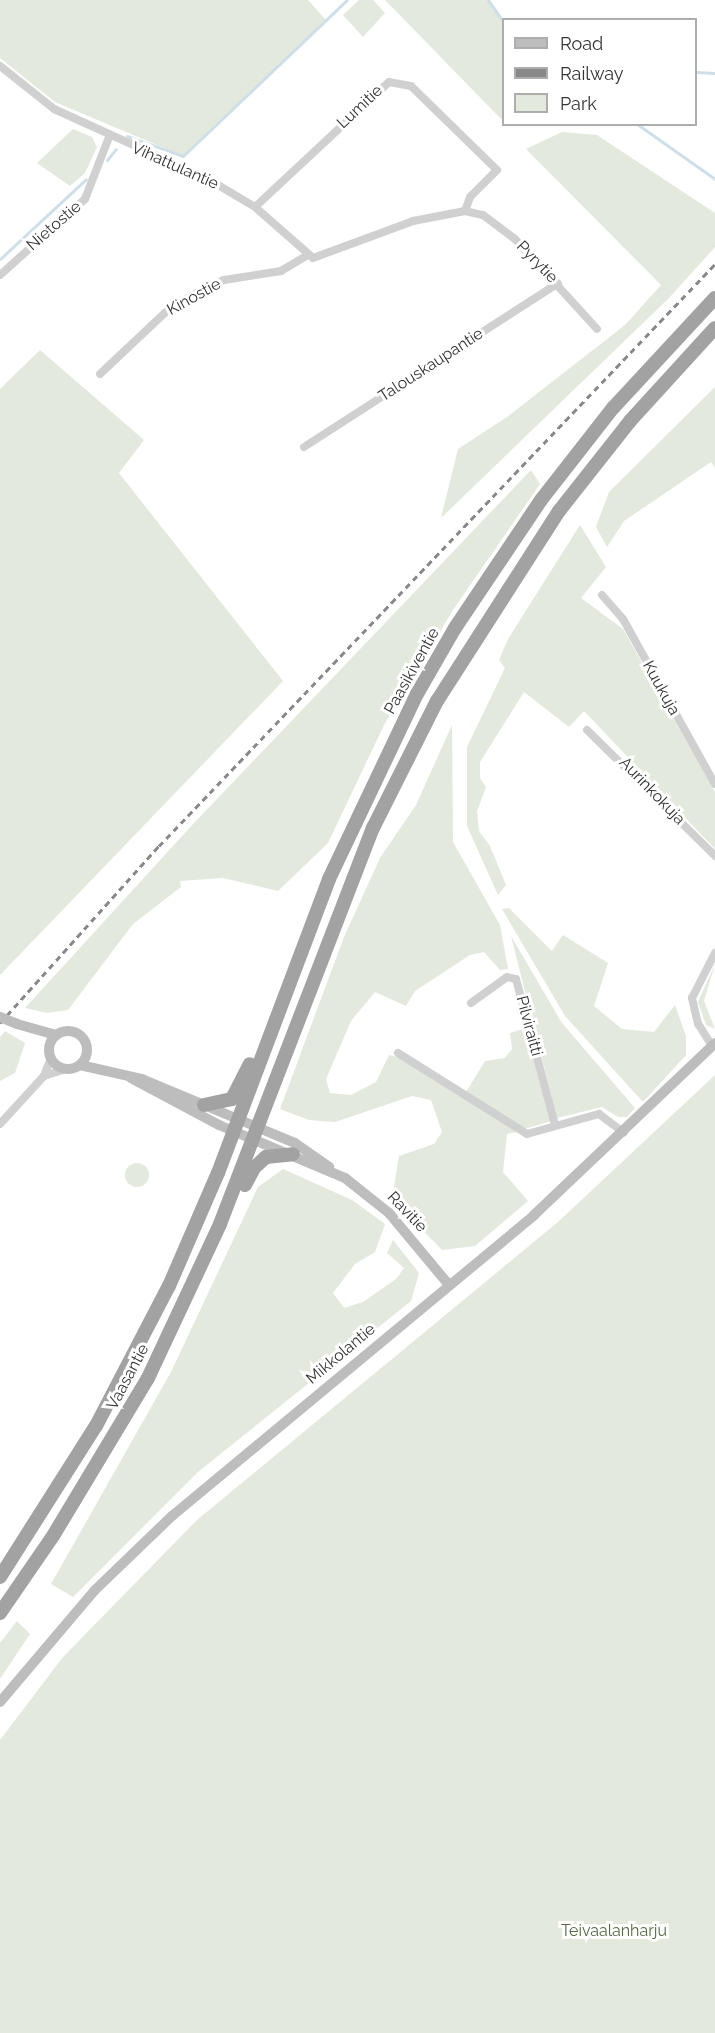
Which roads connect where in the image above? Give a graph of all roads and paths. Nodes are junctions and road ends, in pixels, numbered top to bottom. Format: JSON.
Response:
{"nodes":[{"id":1,"x":0,"y":66,"type":"edge"},
{"id":2,"x":109,"y":137,"type":"junction"},
{"id":3,"x":255,"y":207,"type":"junction"},
{"id":4,"x":465,"y":211,"type":"junction"},
{"id":5,"x":306,"y":256,"type":"junction"},
{"id":6,"x":0,"y":275,"type":"edge"},
{"id":7,"x":558,"y":283,"type":"junction"},
{"id":8,"x":715,"y":298,"type":"edge"},
{"id":9,"x":715,"y":328,"type":"edge"},
{"id":10,"x":597,"y":329,"type":"dead end"},
{"id":11,"x":100,"y":374,"type":"dead end"},
{"id":12,"x":304,"y":447,"type":"dead end"},
{"id":13,"x":602,"y":595,"type":"dead end"},
{"id":14,"x":587,"y":730,"type":"dead end"},
{"id":15,"x":715,"y":784,"type":"edge"},
{"id":16,"x":715,"y":856,"type":"edge"},
{"id":17,"x":715,"y":953,"type":"edge"},
{"id":18,"x":471,"y":1003,"type":"dead end"},
{"id":19,"x":278,"y":1014,"type":"junction"},
{"id":20,"x":0,"y":1017,"type":"edge"},
{"id":21,"x":41,"y":1033,"type":"junction"},
{"id":22,"x":56,"y":1035,"type":"junction"},
{"id":23,"x":714,"y":1045,"type":"edge"},
{"id":24,"x":88,"y":1052,"type":"junction"},
{"id":25,"x":50,"y":1053,"type":"junction"},
{"id":26,"x":398,"y":1053,"type":"dead end"},
{"id":27,"x":80,"y":1065,"type":"junction"},
{"id":28,"x":103,"y":1068,"type":"junction"},
{"id":29,"x":66,"y":1069,"type":"junction"},
{"id":30,"x":44,"y":1076,"type":"junction"},
{"id":31,"x":131,"y":1078,"type":"junction"},
{"id":32,"x":204,"y":1105,"type":"junction"},
{"id":33,"x":0,"y":1124,"type":"edge"},
{"id":34,"x":555,"y":1125,"type":"junction"},
{"id":35,"x":237,"y":1126,"type":"junction"},
{"id":36,"x":256,"y":1133,"type":"junction"},
{"id":37,"x":624,"y":1133,"type":"junction"},
{"id":38,"x":292,"y":1154,"type":"junction"},
{"id":39,"x":333,"y":1171,"type":"junction"},
{"id":40,"x":220,"y":1224,"type":"junction"},
{"id":41,"x":449,"y":1285,"type":"junction"},
{"id":42,"x":0,"y":1577,"type":"edge"},
{"id":43,"x":0,"y":1613,"type":"edge"},
{"id":44,"x":0,"y":1702,"type":"edge"}],
"edges":[{"from":1,"to":2,"type":"street","name":"Vihattulantie"},
{"from":2,"to":3,"type":"street","name":"Vihattulantie"},
{"from":2,"to":6,"type":"street","name":"Nietostie"},
{"from":3,"to":4,"type":"street","name":"Lumitie"},
{"from":3,"to":5,"type":"street","name":"Vihattulantie"},
{"from":4,"to":5,"type":"street"},
{"from":4,"to":7,"type":"street","name":"Pyrytie"},
{"from":5,"to":11,"type":"street","name":"Kinostie"},
{"from":7,"to":10,"type":"street","name":"Pyrytie"},
{"from":7,"to":12,"type":"street","name":"Talouskaupantie"},
{"from":8,"to":19,"type":"highway","name":"Paasikiventie"},
{"from":9,"to":36,"type":"highway"},
{"from":13,"to":15,"type":"street","name":"Kuukuja"},
{"from":14,"to":16,"type":"street","name":"Aurinkokuja"},
{"from":17,"to":23,"type":"street"},
{"from":18,"to":34,"type":"street","name":"Pilviraitti"},
{"from":19,"to":32,"type":"highway"},
{"from":19,"to":35,"type":"highway","name":"Paasikiventie"},
{"from":20,"to":21,"type":"main road","bridge":true},
{"from":21,"to":22,"type":"main road"},
{"from":21,"to":25,"type":"main road"},
{"from":22,"to":24,"type":"main road"},
{"from":22,"to":25,"type":"main road"},
{"from":23,"to":37,"type":"main road","name":"Mikkolantie"},
{"from":24,"to":27,"type":"main road"},
{"from":24,"to":28,"type":"main road"},
{"from":25,"to":29,"type":"main road"},
{"from":25,"to":30,"type":"street"},
{"from":26,"to":34,"type":"street"},
{"from":27,"to":28,"type":"main road"},
{"from":27,"to":29,"type":"main road"},
{"from":28,"to":31,"type":"main road"},
{"from":29,"to":30,"type":"street"},
{"from":30,"to":33,"type":"street"},
{"from":31,"to":32,"type":"main road"},
{"from":31,"to":35,"type":"main road"},
{"from":32,"to":35,"type":"main road"},
{"from":34,"to":37,"type":"street"},
{"from":35,"to":36,"type":"main road","name":"Ravitie"},
{"from":35,"to":42,"type":"highway","name":"Vaasantie"},
{"from":36,"to":38,"type":"main road","name":"Ravitie"},
{"from":36,"to":39,"type":"main road","name":"Ravitie"},
{"from":36,"to":40,"type":"highway","name":"Vaasantie"},
{"from":37,"to":41,"type":"main road","name":"Mikkolantie"},
{"from":38,"to":39,"type":"main road","name":"Ravitie"},
{"from":38,"to":40,"type":"highway"},
{"from":39,"to":41,"type":"main road","name":"Ravitie"},
{"from":40,"to":43,"type":"highway","name":"Vaasantie"},
{"from":41,"to":44,"type":"main road","name":"Mikkolantie"}]}
